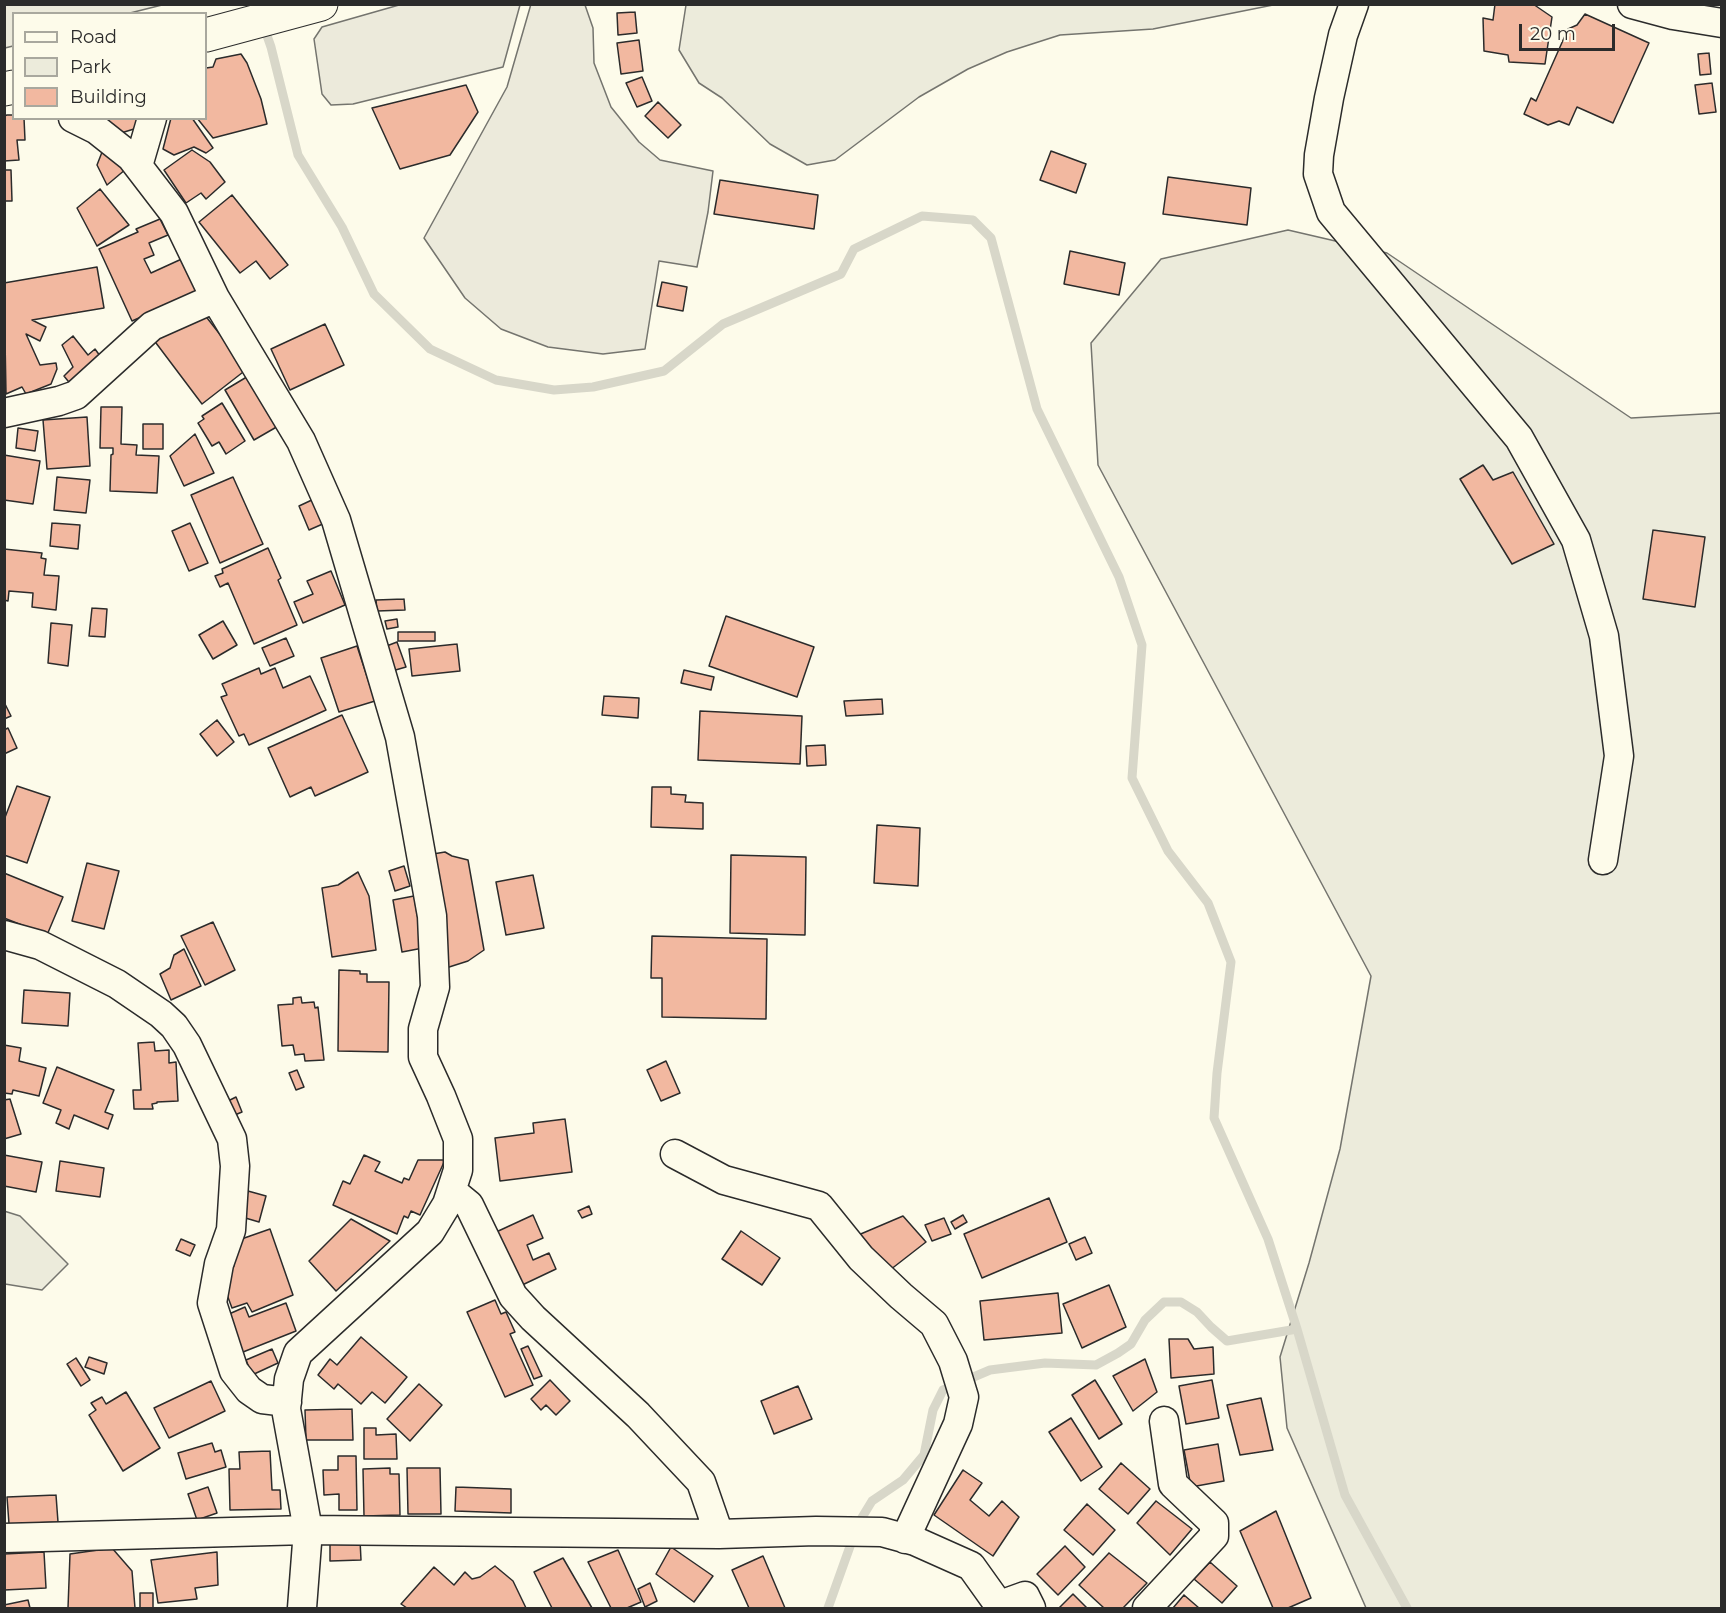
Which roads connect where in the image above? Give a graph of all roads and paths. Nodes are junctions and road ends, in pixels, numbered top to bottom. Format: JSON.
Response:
{"nodes":[{"id":1,"x":1354,"y":4,"type":"edge"},
{"id":2,"x":1632,"y":4,"type":"edge"},
{"id":3,"x":313,"y":7,"type":"edge"},
{"id":4,"x":1722,"y":22,"type":"edge"},
{"id":5,"x":220,"y":31,"type":"edge"},
{"id":6,"x":77,"y":120,"type":"edge"},
{"id":7,"x":152,"y":120,"type":"edge"},
{"id":8,"x":138,"y":166,"type":"junction"},
{"id":9,"x":215,"y":298,"type":"junction"},
{"id":10,"x":4,"y":413,"type":"edge"},
{"id":11,"x":1603,"y":860,"type":"dead end"},
{"id":12,"x":4,"y":935,"type":"edge"},
{"id":13,"x":675,"y":1154,"type":"dead end"},
{"id":14,"x":452,"y":1191,"type":"junction"},
{"id":15,"x":286,"y":1402,"type":"junction"},
{"id":16,"x":1164,"y":1421,"type":"dead end"},
{"id":17,"x":308,"y":1530,"type":"junction"},
{"id":18,"x":719,"y":1534,"type":"junction"},
{"id":19,"x":4,"y":1539,"type":"edge"},
{"id":20,"x":905,"y":1539,"type":"junction"},
{"id":21,"x":1000,"y":1607,"type":"edge"},
{"id":22,"x":302,"y":1608,"type":"edge"},
{"id":23,"x":1031,"y":1608,"type":"edge"},
{"id":24,"x":1147,"y":1608,"type":"edge"}],
"edges":[{"from":1,"to":11,"type":"street"},
{"from":2,"to":4,"type":"street"},
{"from":3,"to":5,"type":"highway"},
{"from":6,"to":8,"type":"street"},
{"from":7,"to":8,"type":"street"},
{"from":8,"to":9,"type":"street"},
{"from":9,"to":10,"type":"street"},
{"from":9,"to":14,"type":"street"},
{"from":12,"to":15,"type":"street"},
{"from":13,"to":20,"type":"street"},
{"from":14,"to":15,"type":"street"},
{"from":14,"to":18,"type":"street"},
{"from":15,"to":17,"type":"street"},
{"from":16,"to":24,"type":"street"},
{"from":17,"to":18,"type":"street"},
{"from":17,"to":19,"type":"street"},
{"from":17,"to":22,"type":"street"},
{"from":18,"to":20,"type":"street"},
{"from":20,"to":21,"type":"street"},
{"from":21,"to":23,"type":"street"}]}
